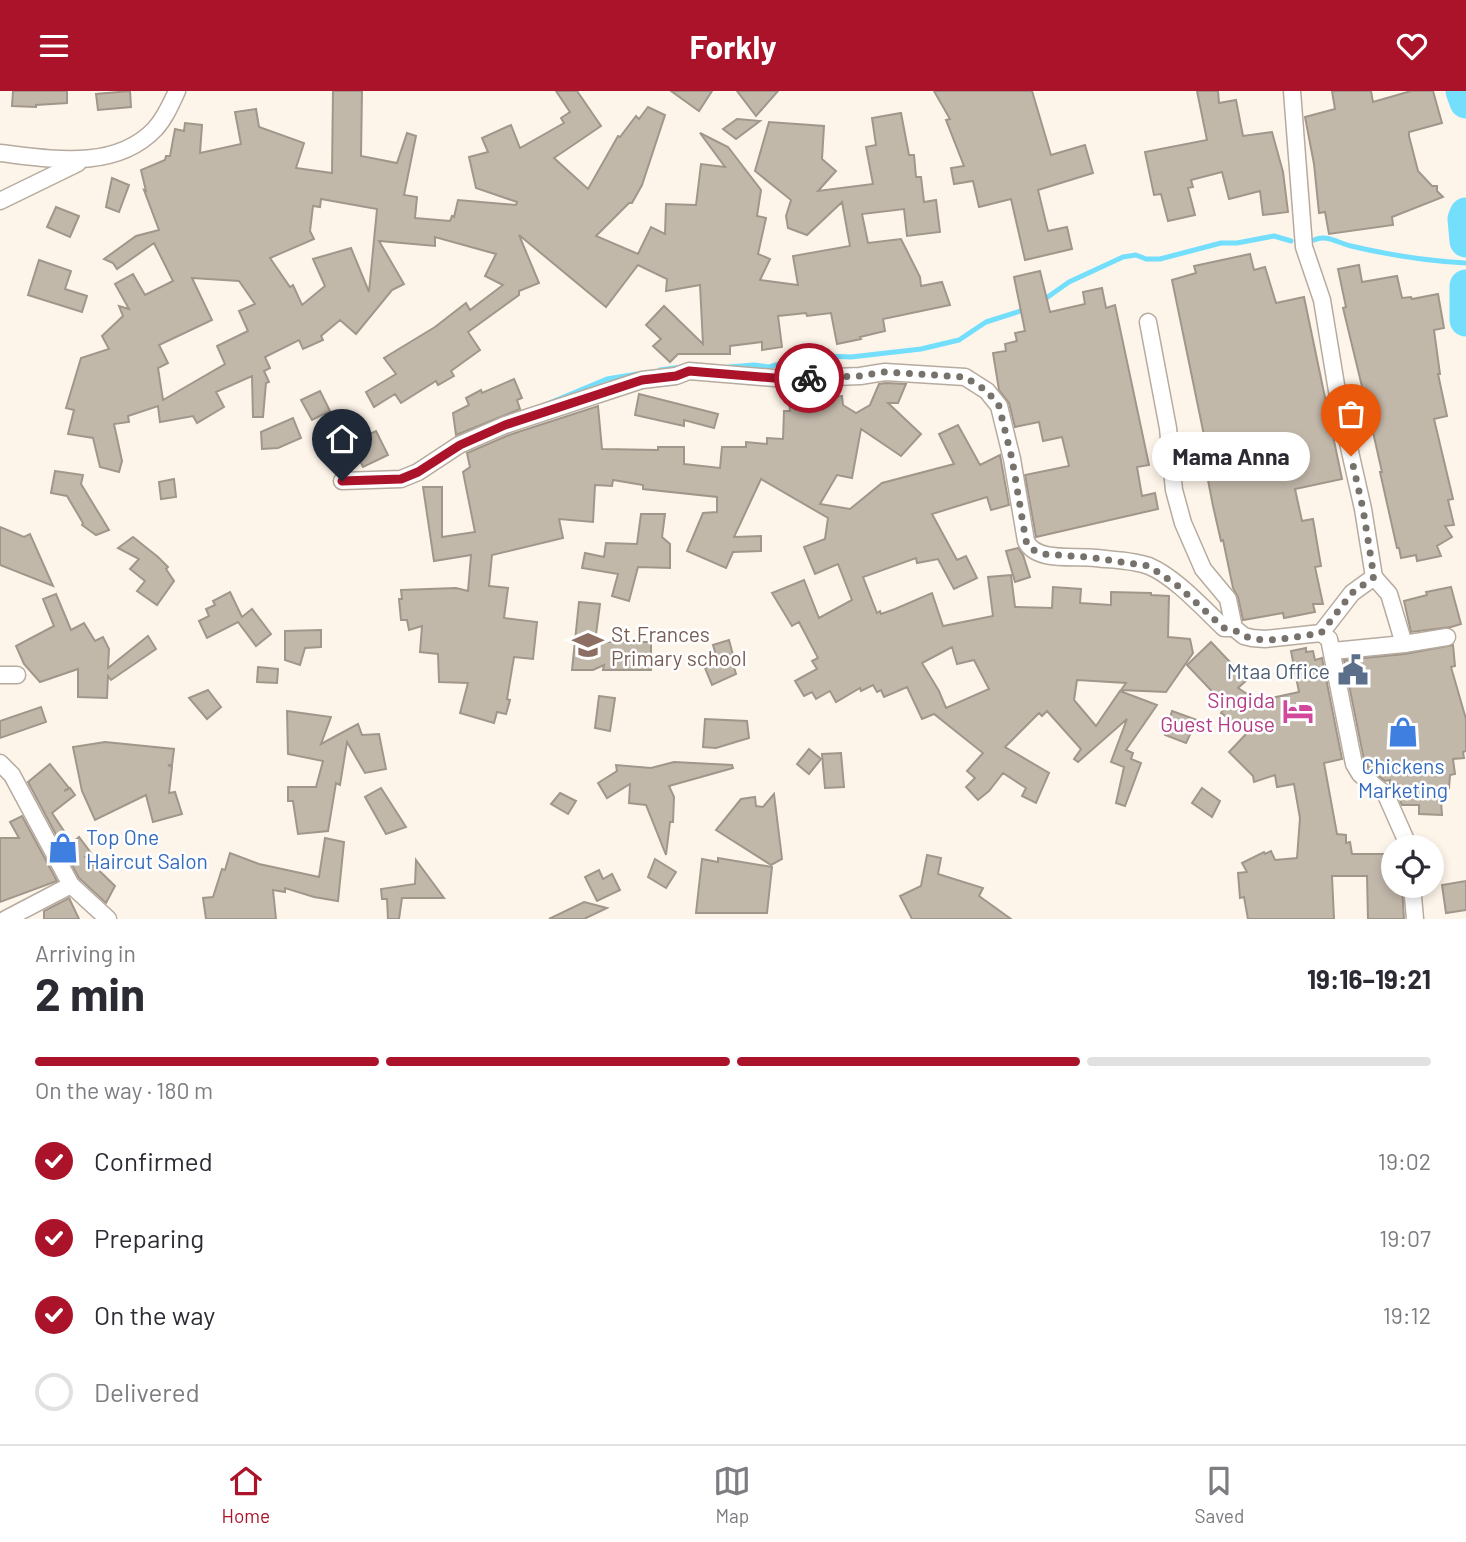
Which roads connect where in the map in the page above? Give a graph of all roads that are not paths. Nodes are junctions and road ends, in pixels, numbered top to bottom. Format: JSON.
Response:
{"nodes":[{"id":1,"x":177,"y":91,"type":"edge"},
{"id":2,"x":1292,"y":91,"type":"edge"},
{"id":3,"x":0,"y":153,"type":"edge"},
{"id":4,"x":83,"y":160,"type":"junction"},
{"id":5,"x":0,"y":201,"type":"edge"},
{"id":6,"x":1147,"y":322,"type":"dead end"},
{"id":7,"x":342,"y":481,"type":"dead end"},
{"id":8,"x":1374,"y":577,"type":"junction"},
{"id":9,"x":1234,"y":628,"type":"junction"},
{"id":10,"x":1321,"y":633,"type":"junction"},
{"id":11,"x":1447,"y":637,"type":"dead end"},
{"id":12,"x":1405,"y":644,"type":"junction"},
{"id":13,"x":1333,"y":651,"type":"junction"},
{"id":14,"x":0,"y":675,"type":"edge"},
{"id":15,"x":17,"y":675,"type":"dead end"},
{"id":16,"x":0,"y":763,"type":"edge"},
{"id":17,"x":1404,"y":835,"type":"edge"},
{"id":18,"x":71,"y":885,"type":"junction"},
{"id":19,"x":1413,"y":898,"type":"edge"},
{"id":20,"x":6,"y":919,"type":"edge"},
{"id":21,"x":108,"y":919,"type":"edge"},
{"id":22,"x":1415,"y":919,"type":"edge"}],
"edges":[{"from":1,"to":4,"type":"street"},
{"from":2,"to":8,"type":"street"},
{"from":3,"to":4,"type":"street"},
{"from":4,"to":5,"type":"street"},
{"from":6,"to":9,"type":"street"},
{"from":7,"to":9,"type":"street"},
{"from":8,"to":10,"type":"street"},
{"from":8,"to":12,"type":"street"},
{"from":9,"to":10,"type":"street"},
{"from":10,"to":13,"type":"street"},
{"from":11,"to":12,"type":"street"},
{"from":12,"to":13,"type":"street"},
{"from":13,"to":17,"type":"street"},
{"from":14,"to":15,"type":"street"},
{"from":16,"to":18,"type":"street"},
{"from":18,"to":20,"type":"street"},
{"from":18,"to":21,"type":"street"},
{"from":19,"to":22,"type":"street"}]}
